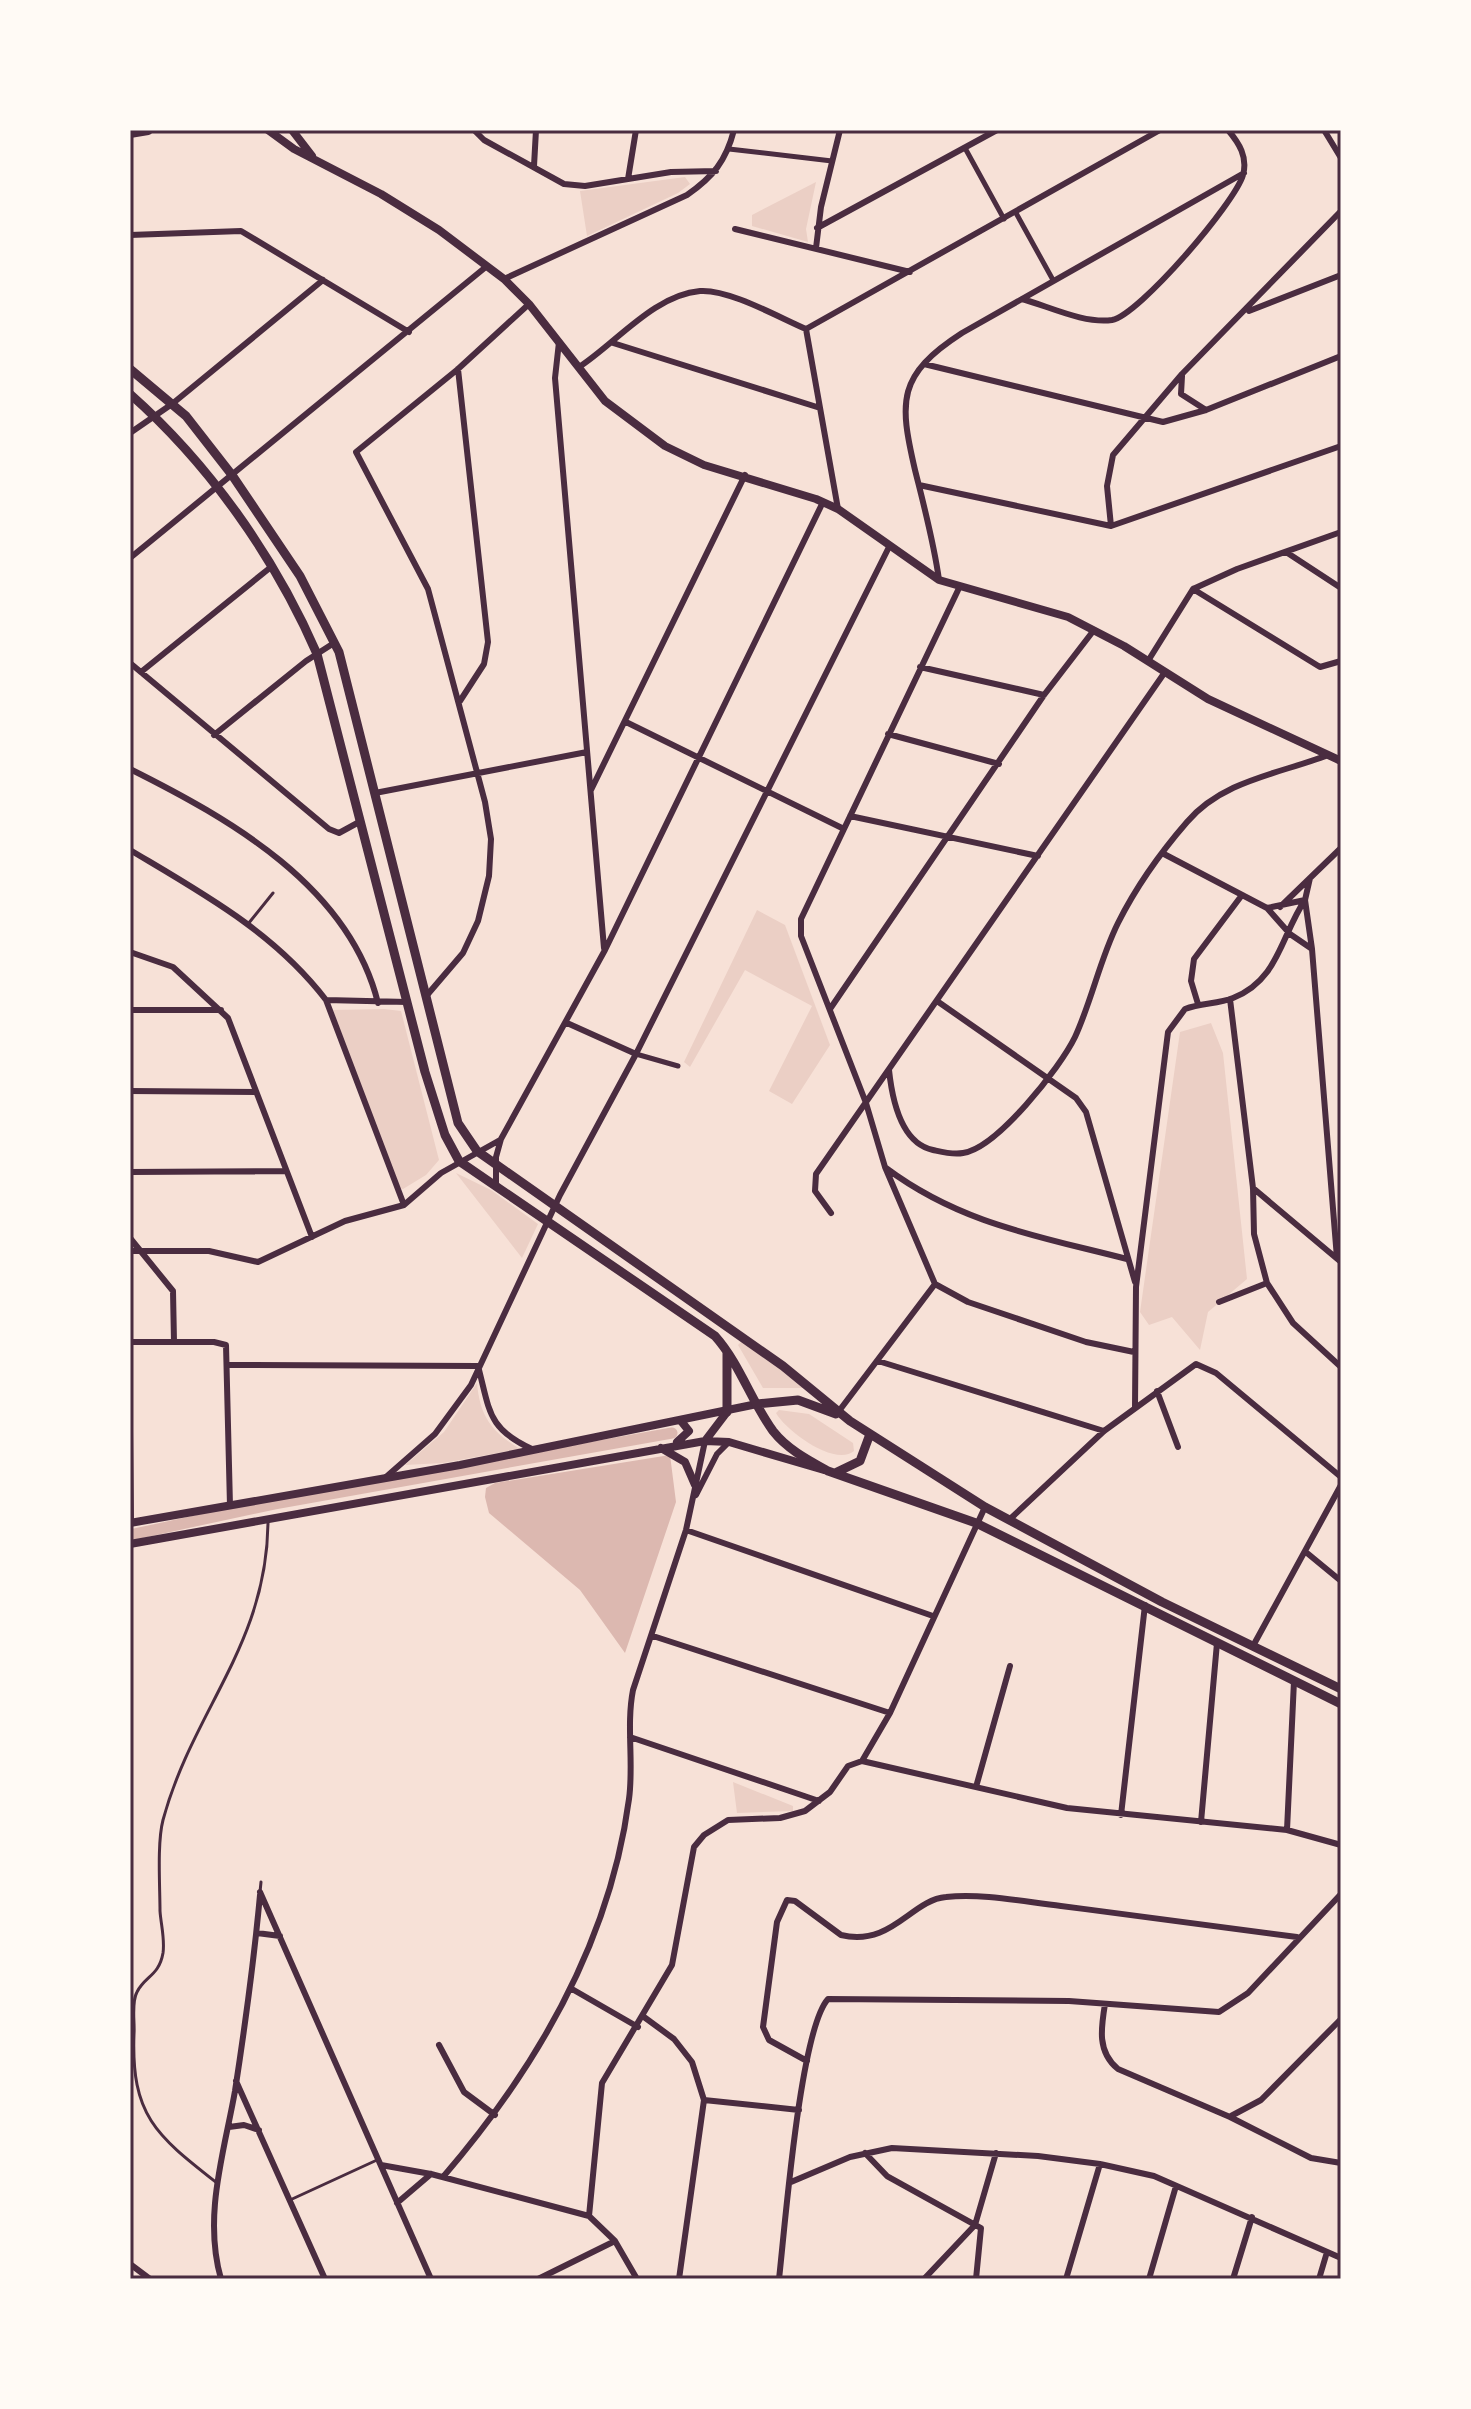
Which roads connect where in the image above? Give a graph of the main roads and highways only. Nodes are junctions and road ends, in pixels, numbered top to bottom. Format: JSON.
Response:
{"nodes":[{"id":1,"x":148,"y":130,"type":"edge"},
{"id":2,"x":130,"y":133,"type":"edge"},
{"id":3,"x":130,"y":369,"type":"edge"},
{"id":4,"x":130,"y":394,"type":"edge"},
{"id":5,"x":726,"y":1349,"type":"junction"},
{"id":6,"x":757,"y":1404,"type":"junction"},
{"id":7,"x":727,"y":1412,"type":"road end"},
{"id":8,"x":850,"y":1421,"type":"junction"},
{"id":9,"x":870,"y":1434,"type":"junction"},
{"id":10,"x":832,"y":1472,"type":"junction"},
{"id":11,"x":1341,"y":1689,"type":"edge"},
{"id":12,"x":1341,"y":1704,"type":"edge"}],
"edges":[{"from":1,"to":2,"type":"main road"},
{"from":3,"to":8,"type":"main road"},
{"from":4,"to":5,"type":"main road"},
{"from":5,"to":6,"type":"main road"},
{"from":5,"to":7,"type":"main road"},
{"from":6,"to":8,"type":"main road"},
{"from":6,"to":10,"type":"main road"},
{"from":8,"to":9,"type":"main road"},
{"from":9,"to":10,"type":"main road"},
{"from":9,"to":11,"type":"main road"},
{"from":10,"to":12,"type":"main road"}]}
